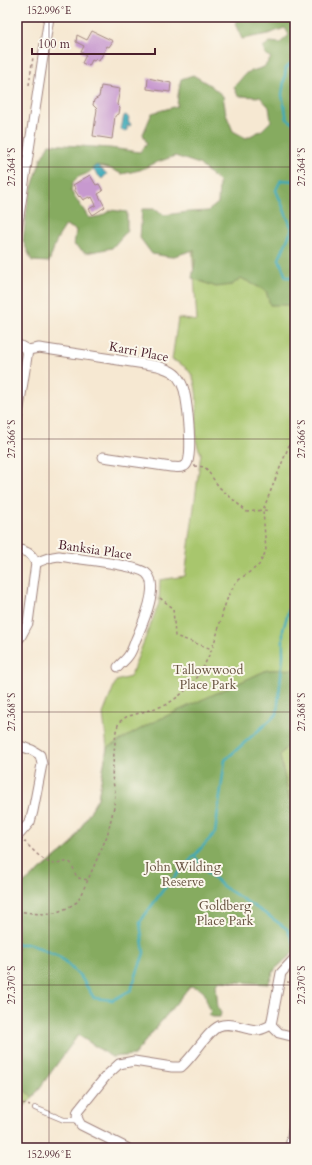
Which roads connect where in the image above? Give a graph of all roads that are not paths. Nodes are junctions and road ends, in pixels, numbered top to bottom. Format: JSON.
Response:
{"nodes":[{"id":1,"x":49,"y":17,"type":"edge"},
{"id":2,"x":17,"y":230,"type":"edge"},
{"id":3,"x":17,"y":344,"type":"edge"},
{"id":4,"x":28,"y":350,"type":"junction"},
{"id":5,"x":17,"y":421,"type":"edge"},
{"id":6,"x":103,"y":456,"type":"dead end"},
{"id":7,"x":17,"y":549,"type":"edge"},
{"id":8,"x":36,"y":563,"type":"junction"},
{"id":9,"x":17,"y":641,"type":"edge"},
{"id":10,"x":118,"y":666,"type":"dead end"},
{"id":11,"x":17,"y":745,"type":"edge"},
{"id":12,"x":18,"y":836,"type":"edge"},
{"id":13,"x":295,"y":958,"type":"edge"},
{"id":14,"x":271,"y":1025,"type":"junction"},
{"id":15,"x":295,"y":1037,"type":"edge"},
{"id":16,"x":35,"y":1108,"type":"road end"},
{"id":17,"x":295,"y":1117,"type":"edge"},
{"id":18,"x":78,"y":1120,"type":"junction"},
{"id":19,"x":127,"y":1148,"type":"edge"},
{"id":20,"x":290,"y":1148,"type":"edge"}],
"edges":[{"from":1,"to":2,"type":"street"},
{"from":3,"to":4,"type":"street"},
{"from":4,"to":5,"type":"street"},
{"from":4,"to":6,"type":"street","name":"Karri Place"},
{"from":7,"to":8,"type":"street"},
{"from":8,"to":9,"type":"street"},
{"from":8,"to":10,"type":"street","name":"Banksia Place"},
{"from":11,"to":12,"type":"street"},
{"from":13,"to":14,"type":"street"},
{"from":14,"to":15,"type":"street"},
{"from":14,"to":18,"type":"street"},
{"from":16,"to":18,"type":"lane"},
{"from":17,"to":20,"type":"street"},
{"from":18,"to":19,"type":"street"}]}
